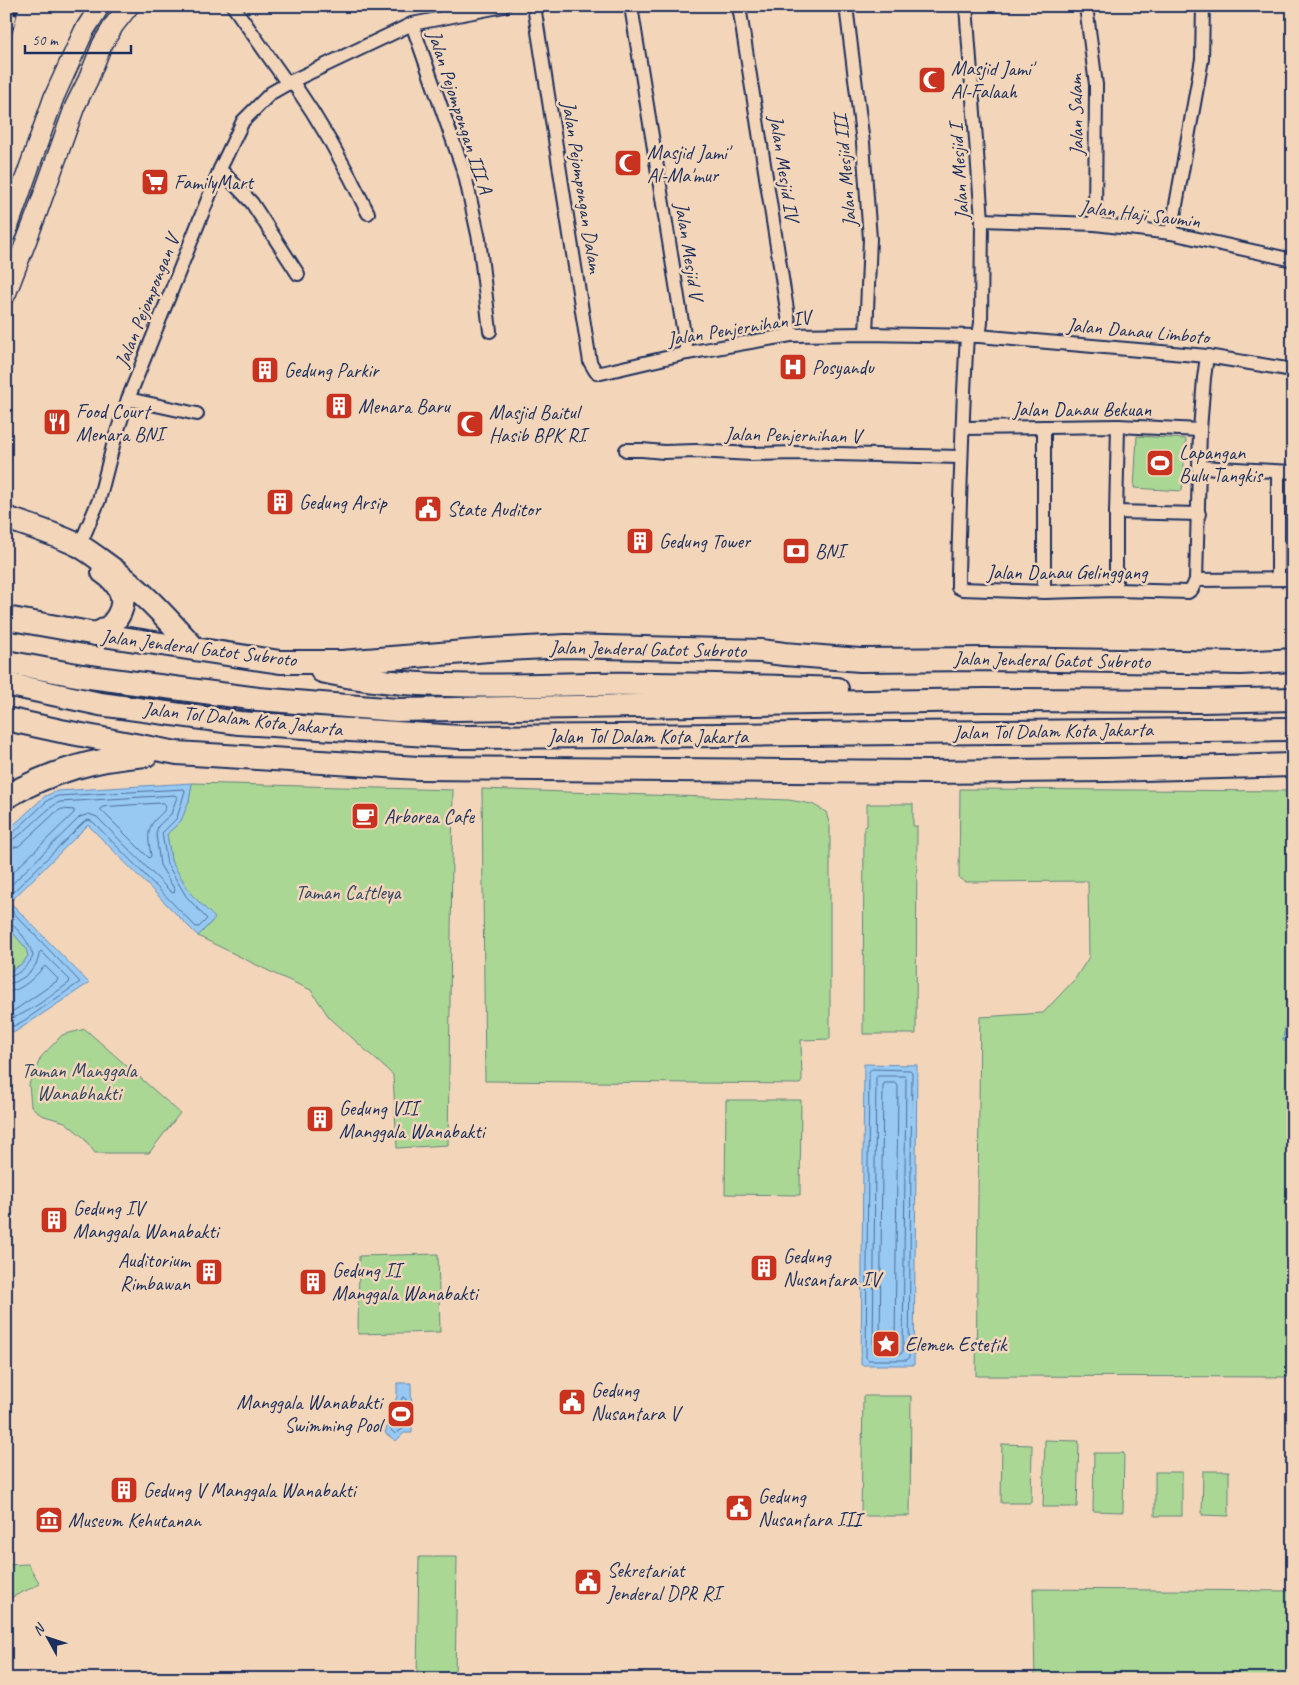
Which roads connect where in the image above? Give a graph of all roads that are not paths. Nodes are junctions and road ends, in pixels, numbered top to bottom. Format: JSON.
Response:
{"nodes":[{"id":1,"x":100,"y":6,"type":"edge"},
{"id":2,"x":130,"y":6,"type":"edge"},
{"id":3,"x":233,"y":6,"type":"edge"},
{"id":4,"x":504,"y":6,"type":"edge"},
{"id":5,"x":534,"y":6,"type":"edge"},
{"id":6,"x":631,"y":6,"type":"edge"},
{"id":7,"x":739,"y":6,"type":"edge"},
{"id":8,"x":846,"y":6,"type":"edge"},
{"id":9,"x":966,"y":6,"type":"edge"},
{"id":10,"x":1086,"y":6,"type":"edge"},
{"id":11,"x":1203,"y":6,"type":"edge"},
{"id":12,"x":412,"y":24,"type":"junction"},
{"id":13,"x":290,"y":82,"type":"junction"},
{"id":14,"x":220,"y":169,"type":"junction"},
{"id":15,"x":368,"y":213,"type":"dead end"},
{"id":16,"x":982,"y":220,"type":"junction"},
{"id":17,"x":1095,"y":224,"type":"junction"},
{"id":18,"x":6,"y":231,"type":"edge"},
{"id":19,"x":1171,"y":233,"type":"junction"},
{"id":20,"x":1293,"y":260,"type":"edge"},
{"id":21,"x":298,"y":274,"type":"dead end"},
{"id":22,"x":6,"y":294,"type":"edge"},
{"id":23,"x":490,"y":331,"type":"dead end"},
{"id":24,"x":866,"y":334,"type":"junction"},
{"id":25,"x":791,"y":335,"type":"junction"},
{"id":26,"x":973,"y":336,"type":"junction"},
{"id":27,"x":687,"y":353,"type":"junction"},
{"id":28,"x":1207,"y":356,"type":"junction"},
{"id":29,"x":1293,"y":370,"type":"edge"},
{"id":30,"x":596,"y":372,"type":"joint"},
{"id":31,"x":128,"y":399,"type":"junction"},
{"id":32,"x":197,"y":414,"type":"dead end"},
{"id":33,"x":1118,"y":426,"type":"junction"},
{"id":34,"x":1044,"y":427,"type":"junction"},
{"id":35,"x":963,"y":428,"type":"junction"},
{"id":36,"x":1200,"y":430,"type":"junction"},
{"id":37,"x":626,"y":450,"type":"dead end"},
{"id":38,"x":960,"y":457,"type":"junction"},
{"id":39,"x":1200,"y":468,"type":"junction"},
{"id":40,"x":1278,"y":472,"type":"junction"},
{"id":41,"x":1293,"y":472,"type":"edge"},
{"id":42,"x":1116,"y":512,"type":"junction"},
{"id":43,"x":1199,"y":514,"type":"junction"},
{"id":44,"x":6,"y":518,"type":"edge"},
{"id":45,"x":6,"y":529,"type":"edge"},
{"id":46,"x":76,"y":549,"type":"junction"},
{"id":47,"x":1278,"y":578,"type":"junction"},
{"id":48,"x":1293,"y":579,"type":"edge"},
{"id":49,"x":1196,"y":580,"type":"junction"},
{"id":50,"x":1116,"y":590,"type":"junction"},
{"id":51,"x":1044,"y":592,"type":"junction"},
{"id":52,"x":6,"y":618,"type":"edge"},
{"id":53,"x":96,"y":634,"type":"junction"},
{"id":54,"x":194,"y":648,"type":"junction"},
{"id":55,"x":1293,"y":660,"type":"edge"},
{"id":56,"x":280,"y":662,"type":"junction"},
{"id":57,"x":14,"y":675,"type":"edge"},
{"id":58,"x":1293,"y":685,"type":"edge"},
{"id":59,"x":1293,"y":699,"type":"edge"},
{"id":60,"x":985,"y":700,"type":"junction"},
{"id":61,"x":1202,"y":701,"type":"junction"},
{"id":62,"x":6,"y":719,"type":"edge"},
{"id":63,"x":1293,"y":729,"type":"edge"},
{"id":64,"x":177,"y":753,"type":"junction"},
{"id":65,"x":1293,"y":765,"type":"edge"},
{"id":66,"x":6,"y":797,"type":"edge"}],
"edges":[{"from":1,"to":18,"type":"main road"},
{"from":2,"to":22,"type":"main road"},
{"from":3,"to":13,"type":"street"},
{"from":4,"to":12,"type":"street","name":"Jalan Pejompongan V"},
{"from":5,"to":30,"type":"street","name":"Jalan Pejompongan Dalam"},
{"from":6,"to":27,"type":"street","name":"Jalan Mesjid V"},
{"from":7,"to":25,"type":"street","name":"Jalan Mesjid IV"},
{"from":8,"to":24,"type":"street","name":"Jalan Mesjid III"},
{"from":9,"to":16,"type":"street","name":"Jalan Mesjid I"},
{"from":10,"to":17,"type":"street","name":"Jalan Salam"},
{"from":11,"to":19,"type":"street"},
{"from":12,"to":13,"type":"street","name":"Jalan Pejompongan V"},
{"from":12,"to":23,"type":"street","name":"Jalan Pejompongan III A"},
{"from":13,"to":14,"type":"street","name":"Jalan Pejompongan V"},
{"from":13,"to":15,"type":"street"},
{"from":14,"to":21,"type":"street"},
{"from":14,"to":31,"type":"street","name":"Jalan Pejompongan V"},
{"from":16,"to":17,"type":"street","name":"Jalan Haji Saumin"},
{"from":16,"to":26,"type":"street","name":"Jalan Mesjid I"},
{"from":17,"to":19,"type":"street","name":"Jalan Haji Saumin"},
{"from":19,"to":20,"type":"street","name":"Jalan Haji Saumin"},
{"from":24,"to":25,"type":"street","name":"Jalan Penjernihan IV"},
{"from":24,"to":26,"type":"street","name":"Jalan Penjernihan IV"},
{"from":25,"to":27,"type":"street","name":"Jalan Penjernihan IV"},
{"from":26,"to":28,"type":"street","name":"Jalan Danau Limboto"},
{"from":26,"to":35,"type":"street","name":"Jalan Danau Gelinggang"},
{"from":27,"to":30,"type":"street","name":"Jalan Penjernihan IV"},
{"from":28,"to":29,"type":"street","name":"Jalan Danau Limboto"},
{"from":28,"to":36,"type":"street"},
{"from":31,"to":32,"type":"street"},
{"from":31,"to":46,"type":"street","name":"Jalan Pejompongan V"},
{"from":33,"to":34,"type":"street","name":"Jalan Danau Bekuan"},
{"from":33,"to":36,"type":"street","name":"Jalan Danau Bekuan"},
{"from":33,"to":42,"type":"street"},
{"from":34,"to":35,"type":"street","name":"Jalan Danau Bekuan"},
{"from":34,"to":51,"type":"street"},
{"from":35,"to":38,"type":"street","name":"Jalan Danau Gelinggang"},
{"from":36,"to":39,"type":"street"},
{"from":37,"to":38,"type":"street","name":"Jalan Penjernihan V"},
{"from":38,"to":51,"type":"street","name":"Jalan Danau Gelinggang"},
{"from":39,"to":40,"type":"street"},
{"from":39,"to":43,"type":"street"},
{"from":40,"to":41,"type":"street"},
{"from":40,"to":47,"type":"street"},
{"from":42,"to":43,"type":"street"},
{"from":42,"to":50,"type":"street"},
{"from":43,"to":49,"type":"street"},
{"from":44,"to":46,"type":"highway"},
{"from":45,"to":46,"type":"highway"},
{"from":46,"to":53,"type":"highway"},
{"from":46,"to":54,"type":"highway"},
{"from":47,"to":48,"type":"street"},
{"from":47,"to":49,"type":"street"},
{"from":49,"to":50,"type":"street","name":"Jalan Danau Gelinggang"},
{"from":50,"to":51,"type":"street","name":"Jalan Danau Gelinggang"},
{"from":52,"to":53,"type":"highway","name":"Jalan Jenderal Gatot Subroto"},
{"from":53,"to":54,"type":"highway","name":"Jalan Jenderal Gatot Subroto"},
{"from":54,"to":56,"type":"highway","name":"Jalan Jenderal Gatot Subroto"},
{"from":55,"to":56,"type":"highway","name":"Jalan Jenderal Gatot Subroto"},
{"from":56,"to":60,"type":"highway"},
{"from":57,"to":60,"type":"highway","name":"Jalan Tol Dalam Kota Jakarta"},
{"from":57,"to":63,"type":"highway","name":"Jalan Tol Dalam Kota Jakarta"},
{"from":58,"to":61,"type":"highway"},
{"from":59,"to":61,"type":"highway","name":"Jalan Tol Dalam Kota Jakarta"},
{"from":60,"to":61,"type":"highway","name":"Jalan Tol Dalam Kota Jakarta"},
{"from":62,"to":64,"type":"highway"},
{"from":64,"to":65,"type":"highway"},
{"from":64,"to":66,"type":"highway"}]}
